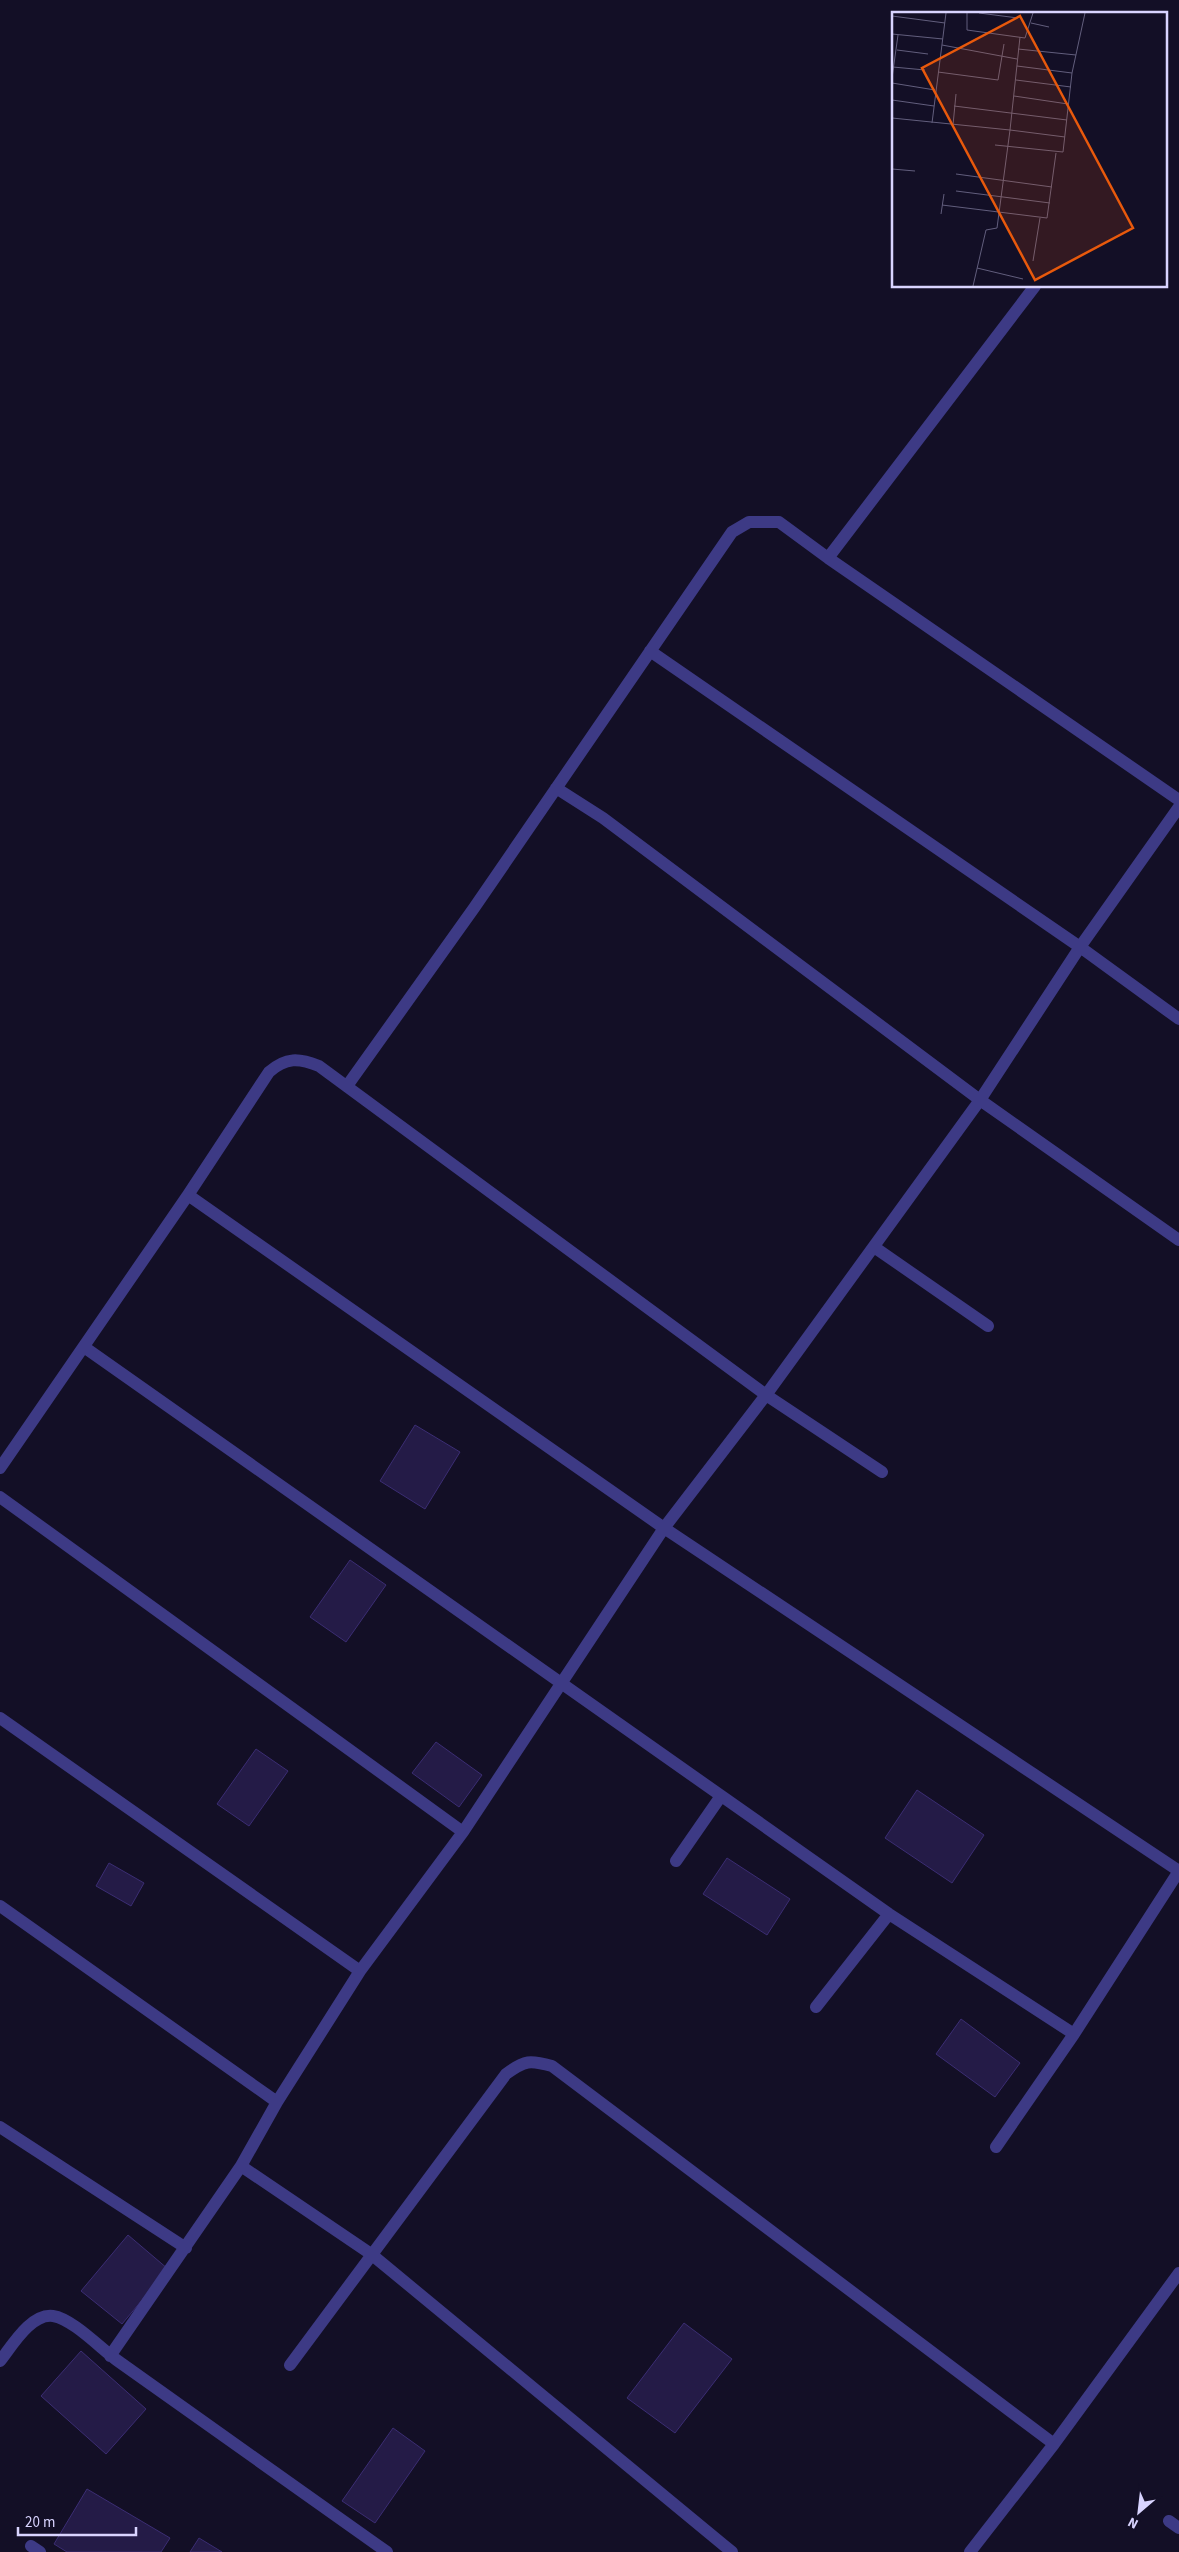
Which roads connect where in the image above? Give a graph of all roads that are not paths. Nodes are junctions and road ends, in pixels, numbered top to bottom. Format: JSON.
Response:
{"nodes":[{"id":1,"x":1033,"y":288,"type":"edge"},
{"id":2,"x":828,"y":558,"type":"junction"},
{"id":3,"x":650,"y":651,"type":"junction"},
{"id":4,"x":556,"y":788,"type":"junction"},
{"id":5,"x":1179,"y":800,"type":"edge"},
{"id":6,"x":1179,"y":807,"type":"edge"},
{"id":7,"x":1080,"y":947,"type":"junction"},
{"id":8,"x":1179,"y":1019,"type":"edge"},
{"id":9,"x":346,"y":1086,"type":"junction"},
{"id":10,"x":980,"y":1100,"type":"junction"},
{"id":11,"x":188,"y":1195,"type":"junction"},
{"id":12,"x":1179,"y":1240,"type":"edge"},
{"id":13,"x":874,"y":1247,"type":"junction"},
{"id":14,"x":988,"y":1326,"type":"dead end"},
{"id":15,"x":84,"y":1347,"type":"junction"},
{"id":16,"x":766,"y":1395,"type":"junction"},
{"id":17,"x":0,"y":1468,"type":"edge"},
{"id":18,"x":882,"y":1472,"type":"dead end"},
{"id":19,"x":0,"y":1497,"type":"edge"},
{"id":20,"x":664,"y":1528,"type":"junction"},
{"id":21,"x":561,"y":1684,"type":"junction"},
{"id":22,"x":0,"y":1718,"type":"edge"},
{"id":23,"x":721,"y":1796,"type":"junction"},
{"id":24,"x":463,"y":1832,"type":"junction"},
{"id":25,"x":676,"y":1861,"type":"dead end"},
{"id":26,"x":1179,"y":1871,"type":"edge"},
{"id":27,"x":0,"y":1906,"type":"edge"},
{"id":28,"x":889,"y":1914,"type":"junction"},
{"id":29,"x":360,"y":1971,"type":"junction"},
{"id":30,"x":816,"y":2007,"type":"dead end"},
{"id":31,"x":1074,"y":2034,"type":"junction"},
{"id":32,"x":277,"y":2102,"type":"junction"},
{"id":33,"x":0,"y":2126,"type":"edge"},
{"id":34,"x":996,"y":2147,"type":"dead end"},
{"id":35,"x":241,"y":2166,"type":"junction"},
{"id":36,"x":186,"y":2248,"type":"junction"},
{"id":37,"x":371,"y":2254,"type":"junction"},
{"id":38,"x":1179,"y":2273,"type":"edge"},
{"id":39,"x":1174,"y":2292,"type":"edge"},
{"id":40,"x":110,"y":2356,"type":"junction"},
{"id":41,"x":0,"y":2360,"type":"edge"},
{"id":42,"x":290,"y":2365,"type":"dead end"},
{"id":43,"x":1054,"y":2444,"type":"junction"},
{"id":44,"x":386,"y":2552,"type":"edge"},
{"id":45,"x":732,"y":2552,"type":"edge"},
{"id":46,"x":970,"y":2552,"type":"edge"}],
"edges":[{"from":1,"to":2,"type":"street"},
{"from":2,"to":3,"type":"street"},
{"from":2,"to":5,"type":"street"},
{"from":3,"to":4,"type":"street"},
{"from":3,"to":7,"type":"street"},
{"from":4,"to":9,"type":"street"},
{"from":4,"to":10,"type":"street"},
{"from":6,"to":7,"type":"street"},
{"from":7,"to":8,"type":"street"},
{"from":7,"to":10,"type":"street"},
{"from":9,"to":11,"type":"street"},
{"from":9,"to":16,"type":"street"},
{"from":10,"to":12,"type":"street"},
{"from":10,"to":13,"type":"street"},
{"from":11,"to":15,"type":"street"},
{"from":11,"to":20,"type":"street"},
{"from":13,"to":14,"type":"street"},
{"from":13,"to":16,"type":"street"},
{"from":15,"to":17,"type":"street"},
{"from":15,"to":21,"type":"street"},
{"from":16,"to":18,"type":"street"},
{"from":16,"to":20,"type":"street"},
{"from":19,"to":24,"type":"street"},
{"from":20,"to":21,"type":"street"},
{"from":20,"to":26,"type":"street"},
{"from":21,"to":23,"type":"street"},
{"from":21,"to":24,"type":"street"},
{"from":22,"to":29,"type":"street"},
{"from":23,"to":25,"type":"street"},
{"from":23,"to":28,"type":"street"},
{"from":24,"to":29,"type":"street"},
{"from":26,"to":31,"type":"street"},
{"from":27,"to":32,"type":"street"},
{"from":28,"to":30,"type":"street"},
{"from":28,"to":31,"type":"street"},
{"from":29,"to":32,"type":"street"},
{"from":31,"to":34,"type":"street"},
{"from":32,"to":35,"type":"street"},
{"from":33,"to":36,"type":"street"},
{"from":35,"to":36,"type":"street"},
{"from":35,"to":37,"type":"street"},
{"from":36,"to":40,"type":"street"},
{"from":37,"to":42,"type":"street"},
{"from":37,"to":43,"type":"street"},
{"from":37,"to":45,"type":"street"},
{"from":38,"to":39,"type":"street"},
{"from":39,"to":43,"type":"street"},
{"from":40,"to":41,"type":"street"},
{"from":40,"to":44,"type":"street"},
{"from":43,"to":46,"type":"street"}]}
